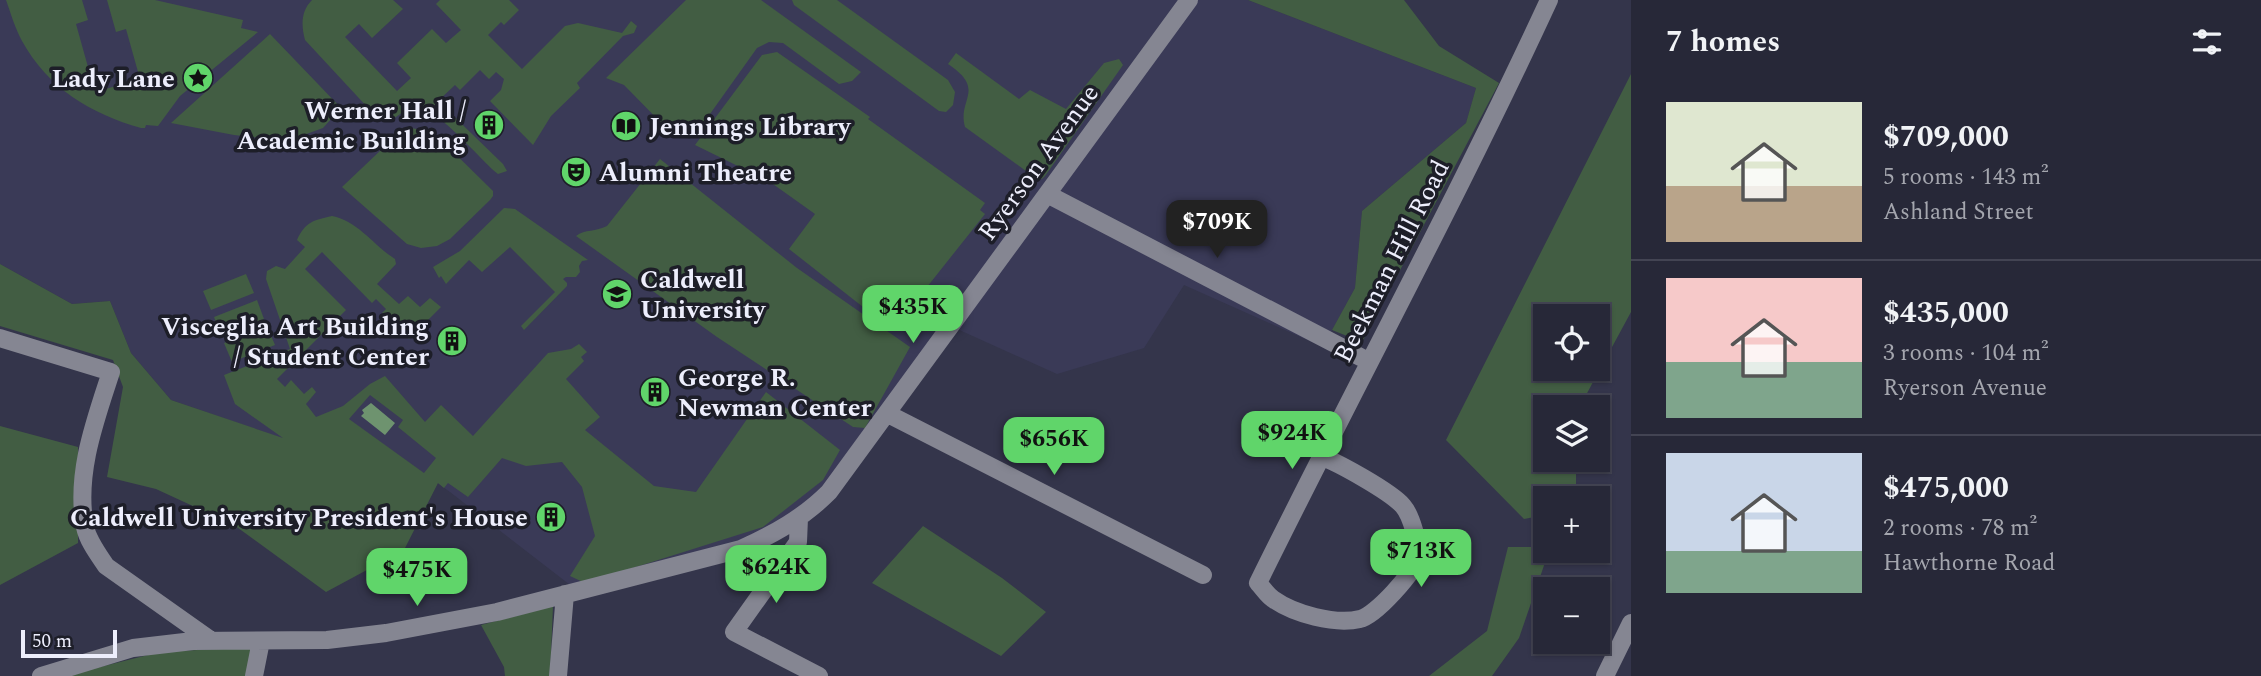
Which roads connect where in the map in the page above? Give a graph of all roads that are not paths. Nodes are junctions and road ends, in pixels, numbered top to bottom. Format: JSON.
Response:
{"nodes":[{"id":1,"x":1189,"y":0,"type":"edge"},
{"id":2,"x":1549,"y":0,"type":"edge"},
{"id":3,"x":1047,"y":194,"type":"junction"},
{"id":4,"x":0,"y":338,"type":"edge"},
{"id":5,"x":1368,"y":361,"type":"junction"},
{"id":6,"x":888,"y":414,"type":"junction"},
{"id":7,"x":1320,"y":456,"type":"junction"},
{"id":8,"x":799,"y":518,"type":"junction"},
{"id":9,"x":1203,"y":575,"type":"dead end"},
{"id":10,"x":565,"y":594,"type":"junction"},
{"id":11,"x":1631,"y":623,"type":"edge"},
{"id":12,"x":261,"y":641,"type":"junction"},
{"id":13,"x":212,"y":642,"type":"junction"},
{"id":14,"x":41,"y":676,"type":"edge"},
{"id":15,"x":254,"y":676,"type":"edge"},
{"id":16,"x":558,"y":676,"type":"edge"},
{"id":17,"x":819,"y":676,"type":"edge"},
{"id":18,"x":1605,"y":676,"type":"edge"}],
"edges":[{"from":1,"to":3,"type":"street","name":"Ryerson Avenue"},
{"from":2,"to":5,"type":"street","name":"Beekman Hill Road"},
{"from":3,"to":5,"type":"street"},
{"from":3,"to":6,"type":"street","name":"Ryerson Avenue"},
{"from":4,"to":13,"type":"street"},
{"from":5,"to":7,"type":"street","name":"Beekman Hill Road"},
{"from":6,"to":8,"type":"street","name":"Ryerson Avenue"},
{"from":6,"to":9,"type":"street"},
{"from":7,"to":7,"type":"street","name":"Beekman Hill Road"},
{"from":8,"to":10,"type":"street","name":"Ryerson Avenue"},
{"from":8,"to":17,"type":"street"},
{"from":10,"to":12,"type":"street","name":"Ryerson Avenue"},
{"from":10,"to":16,"type":"street"},
{"from":11,"to":18,"type":"street"},
{"from":12,"to":13,"type":"street","name":"Ryerson Avenue"},
{"from":12,"to":15,"type":"street"},
{"from":13,"to":14,"type":"street","name":"Ryerson Avenue"}]}
